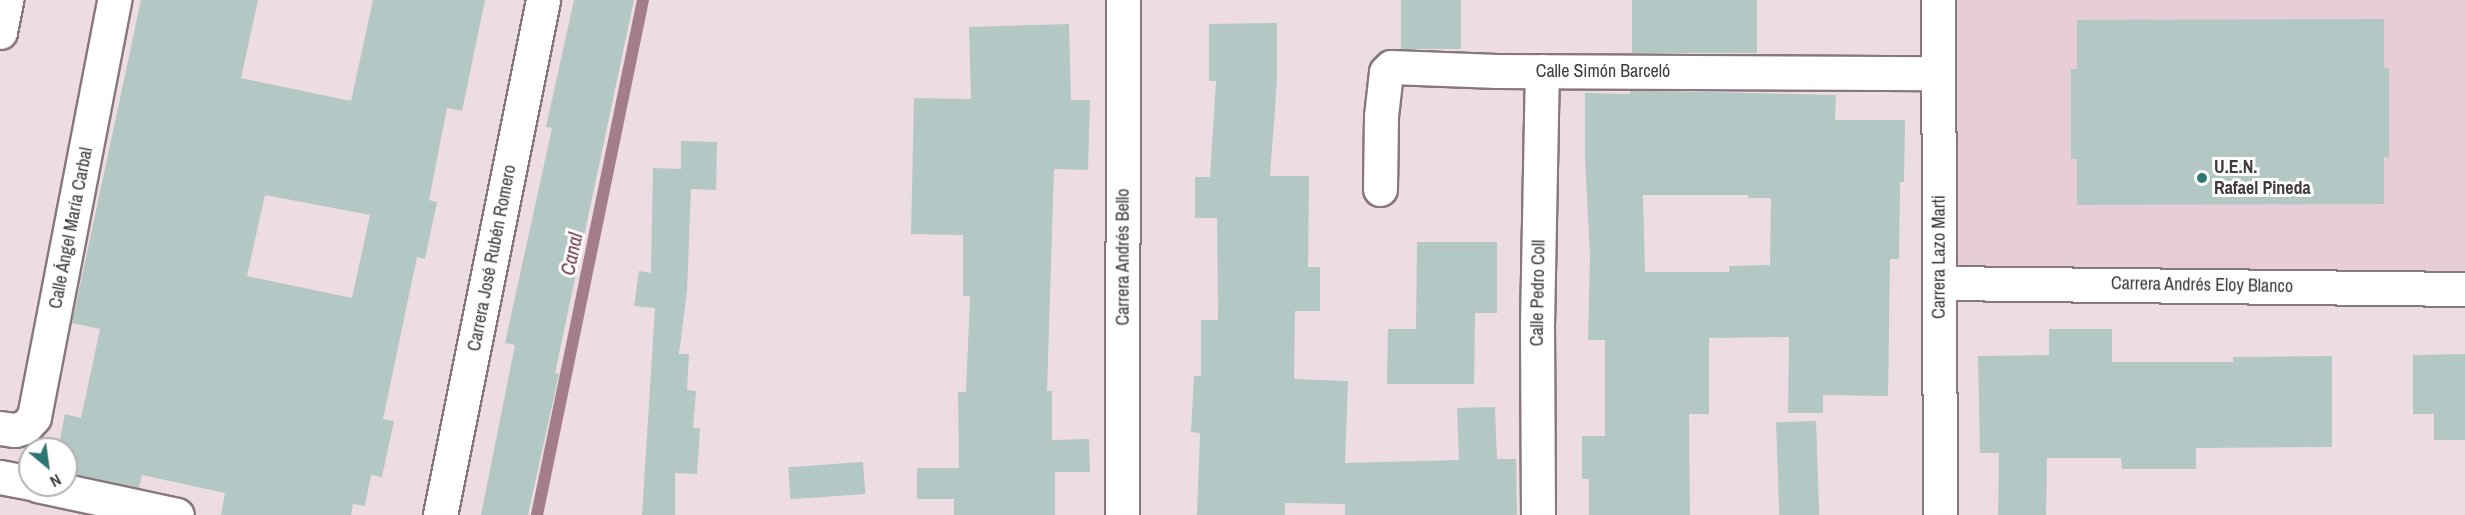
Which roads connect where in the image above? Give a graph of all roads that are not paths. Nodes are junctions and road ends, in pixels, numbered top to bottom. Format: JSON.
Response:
{"nodes":[{"id":1,"x":6,"y":0,"type":"edge"},
{"id":2,"x":114,"y":0,"type":"edge"},
{"id":3,"x":543,"y":0,"type":"edge"},
{"id":4,"x":1123,"y":0,"type":"edge"},
{"id":5,"x":1938,"y":0,"type":"edge"},
{"id":6,"x":0,"y":32,"type":"edge"},
{"id":7,"x":1542,"y":71,"type":"junction"},
{"id":8,"x":1938,"y":73,"type":"junction"},
{"id":9,"x":1380,"y":189,"type":"dead end"},
{"id":10,"x":1939,"y":283,"type":"junction"},
{"id":11,"x":2465,"y":289,"type":"edge"},
{"id":12,"x":0,"y":428,"type":"edge"},
{"id":13,"x":0,"y":477,"type":"edge"},
{"id":14,"x":18,"y":481,"type":"edge"},
{"id":15,"x":78,"y":494,"type":"edge"},
{"id":16,"x":177,"y":515,"type":"edge"},
{"id":17,"x":440,"y":515,"type":"edge"},
{"id":18,"x":1122,"y":515,"type":"edge"},
{"id":19,"x":1538,"y":515,"type":"edge"},
{"id":20,"x":1940,"y":515,"type":"edge"}],
"edges":[{"from":1,"to":6,"type":"street"},
{"from":2,"to":12,"type":"street","name":"Calle Ángel María Carbal"},
{"from":3,"to":17,"type":"street","name":"Carrera José Rubén Romero"},
{"from":4,"to":18,"type":"street","name":"Carrera Andrés Bello"},
{"from":5,"to":8,"type":"street","name":"Carrera Lazo Marti"},
{"from":7,"to":8,"type":"street","name":"Calle Simón Barceló"},
{"from":7,"to":9,"type":"street","name":"Calle Simón Barceló"},
{"from":7,"to":19,"type":"street","name":"Calle Pedro Coll"},
{"from":8,"to":10,"type":"street","name":"Carrera Lazo Marti"},
{"from":10,"to":11,"type":"street","name":"Carrera Andrés Eloy Blanco"},
{"from":10,"to":20,"type":"street","name":"Carrera Lazo Marti"},
{"from":13,"to":14,"type":"street"},
{"from":15,"to":16,"type":"street"}]}
